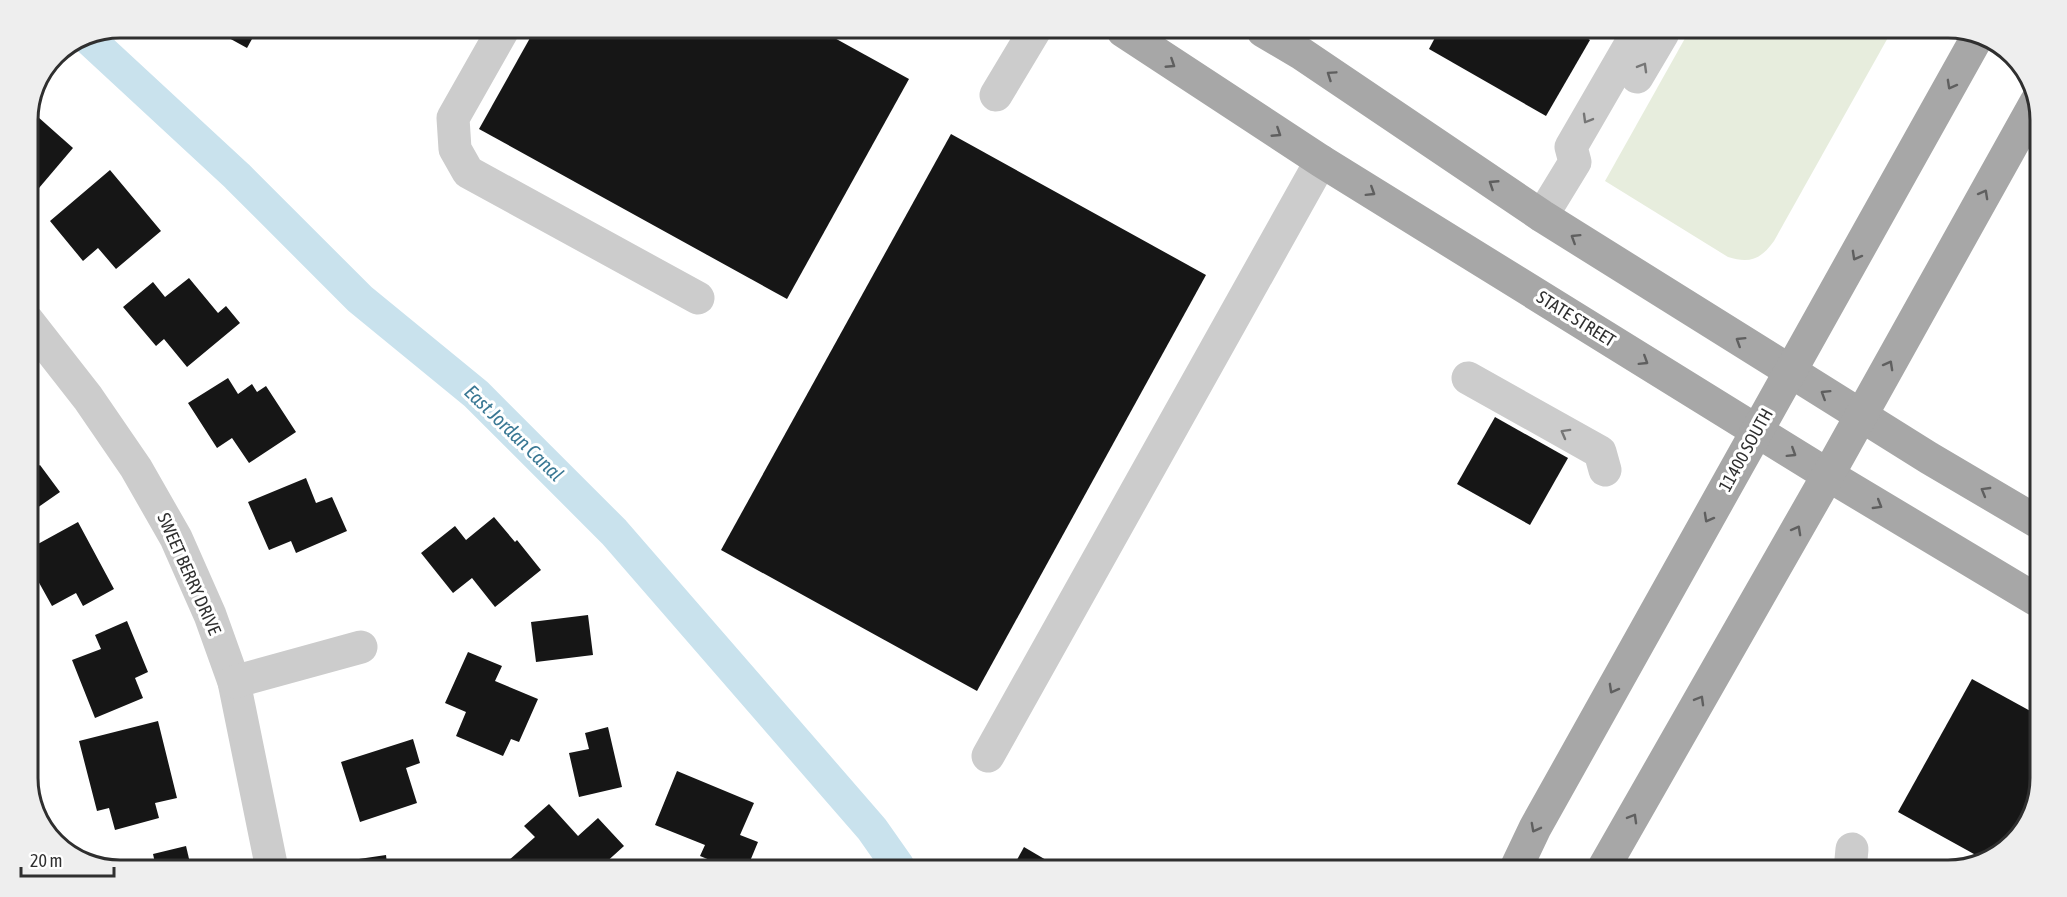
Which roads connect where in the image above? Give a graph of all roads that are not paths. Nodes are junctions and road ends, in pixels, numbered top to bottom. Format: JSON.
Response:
{"nodes":[{"id":1,"x":498,"y":38,"type":"edge"},
{"id":2,"x":1030,"y":38,"type":"edge"},
{"id":3,"x":1134,"y":38,"type":"edge"},
{"id":4,"x":1275,"y":38,"type":"edge"},
{"id":5,"x":1634,"y":38,"type":"edge"},
{"id":6,"x":1660,"y":38,"type":"edge"},
{"id":7,"x":1974,"y":43,"type":"edge"},
{"id":8,"x":996,"y":96,"type":"dead end"},
{"id":9,"x":2029,"y":115,"type":"edge"},
{"id":10,"x":1321,"y":161,"type":"junction"},
{"id":11,"x":1575,"y":162,"type":"junction"},
{"id":12,"x":1542,"y":216,"type":"junction"},
{"id":13,"x":698,"y":298,"type":"dead end"},
{"id":14,"x":38,"y":334,"type":"edge"},
{"id":15,"x":1790,"y":372,"type":"junction"},
{"id":16,"x":1468,"y":378,"type":"dead end"},
{"id":17,"x":1861,"y":416,"type":"junction"},
{"id":18,"x":1757,"y":430,"type":"junction"},
{"id":19,"x":1605,"y":470,"type":"dead end"},
{"id":20,"x":1828,"y":475,"type":"junction"},
{"id":21,"x":2030,"y":517,"type":"edge"},
{"id":22,"x":2030,"y":596,"type":"edge"},
{"id":23,"x":361,"y":647,"type":"dead end"},
{"id":24,"x":234,"y":682,"type":"junction"},
{"id":25,"x":988,"y":756,"type":"dead end"},
{"id":26,"x":270,"y":860,"type":"edge"},
{"id":27,"x":1520,"y":860,"type":"edge"},
{"id":28,"x":1609,"y":860,"type":"edge"}],
"edges":[{"from":1,"to":13,"type":"street"},
{"from":2,"to":8,"type":"street"},
{"from":3,"to":10,"type":"main road","name":"STATE STREET","one_way":true},
{"from":12,"to":4,"type":"main road","one_way":true},
{"from":5,"to":11,"type":"street","one_way":true},
{"from":11,"to":6,"type":"street","one_way":true},
{"from":7,"to":15,"type":"main road","name":"11400 SOUTH","one_way":true},
{"from":17,"to":9,"type":"main road","one_way":true},
{"from":10,"to":18,"type":"main road","name":"STATE STREET","one_way":true},
{"from":10,"to":25,"type":"street"},
{"from":11,"to":12,"type":"street"},
{"from":15,"to":12,"type":"main road","one_way":true},
{"from":14,"to":24,"type":"street","name":"SWEET BERRY DRIVE"},
{"from":17,"to":15,"type":"main road","one_way":true},
{"from":15,"to":18,"type":"main road","name":"11400 SOUTH"},
{"from":19,"to":16,"type":"street","one_way":true},
{"from":17,"to":20,"type":"main road"},
{"from":21,"to":17,"type":"main road","one_way":true},
{"from":18,"to":20,"type":"main road","name":"STATE STREET","one_way":true},
{"from":18,"to":27,"type":"main road","name":"11400 SOUTH","one_way":true},
{"from":20,"to":22,"type":"main road","name":"STATE STREET","one_way":true},
{"from":28,"to":20,"type":"main road","one_way":true},
{"from":23,"to":24,"type":"street"},
{"from":24,"to":26,"type":"street","name":"SWEET BERRY DRIVE"}]}
